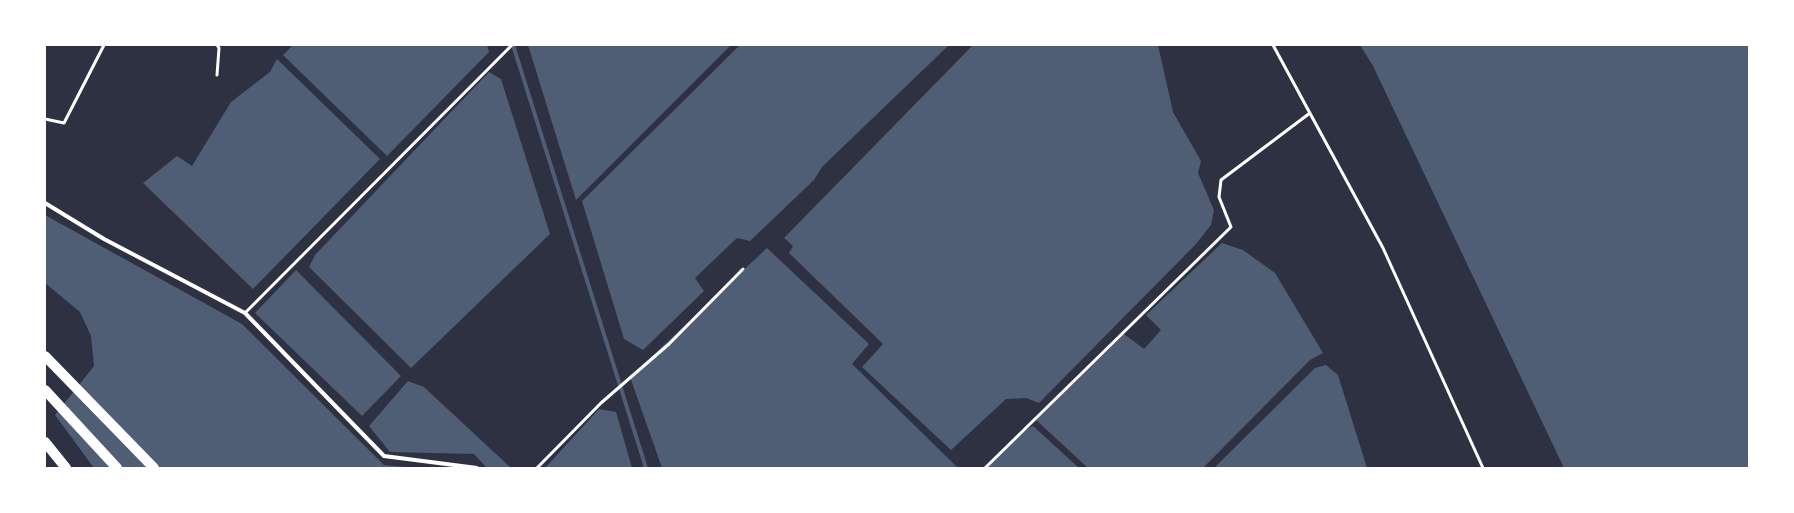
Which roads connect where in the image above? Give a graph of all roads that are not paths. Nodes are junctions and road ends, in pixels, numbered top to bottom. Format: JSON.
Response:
{"nodes":[{"id":1,"x":104,"y":45,"type":"edge"},
{"id":2,"x":217,"y":45,"type":"edge"},
{"id":3,"x":512,"y":45,"type":"edge"},
{"id":4,"x":1273,"y":45,"type":"edge"},
{"id":5,"x":217,"y":75,"type":"dead end"},
{"id":6,"x":1310,"y":113,"type":"junction"},
{"id":7,"x":45,"y":119,"type":"edge"},
{"id":8,"x":45,"y":203,"type":"edge"},
{"id":9,"x":743,"y":269,"type":"dead end"},
{"id":10,"x":245,"y":312,"type":"junction"},
{"id":11,"x":45,"y":356,"type":"edge"},
{"id":12,"x":45,"y":390,"type":"edge"},
{"id":13,"x":45,"y":442,"type":"edge"},
{"id":14,"x":66,"y":468,"type":"edge"},
{"id":15,"x":117,"y":468,"type":"edge"},
{"id":16,"x":154,"y":468,"type":"edge"},
{"id":17,"x":476,"y":468,"type":"edge"},
{"id":18,"x":537,"y":468,"type":"edge"},
{"id":19,"x":985,"y":468,"type":"edge"},
{"id":20,"x":1483,"y":468,"type":"edge"}],
"edges":[{"from":1,"to":7,"type":"lane"},
{"from":2,"to":5,"type":"lane"},
{"from":3,"to":10,"type":"lane"},
{"from":4,"to":6,"type":"lane"},
{"from":6,"to":19,"type":"lane"},
{"from":6,"to":20,"type":"lane"},
{"from":8,"to":10,"type":"street"},
{"from":9,"to":18,"type":"lane"},
{"from":10,"to":17,"type":"street"},
{"from":11,"to":16,"type":"highway"},
{"from":12,"to":15,"type":"highway"},
{"from":13,"to":14,"type":"highway"}]}
